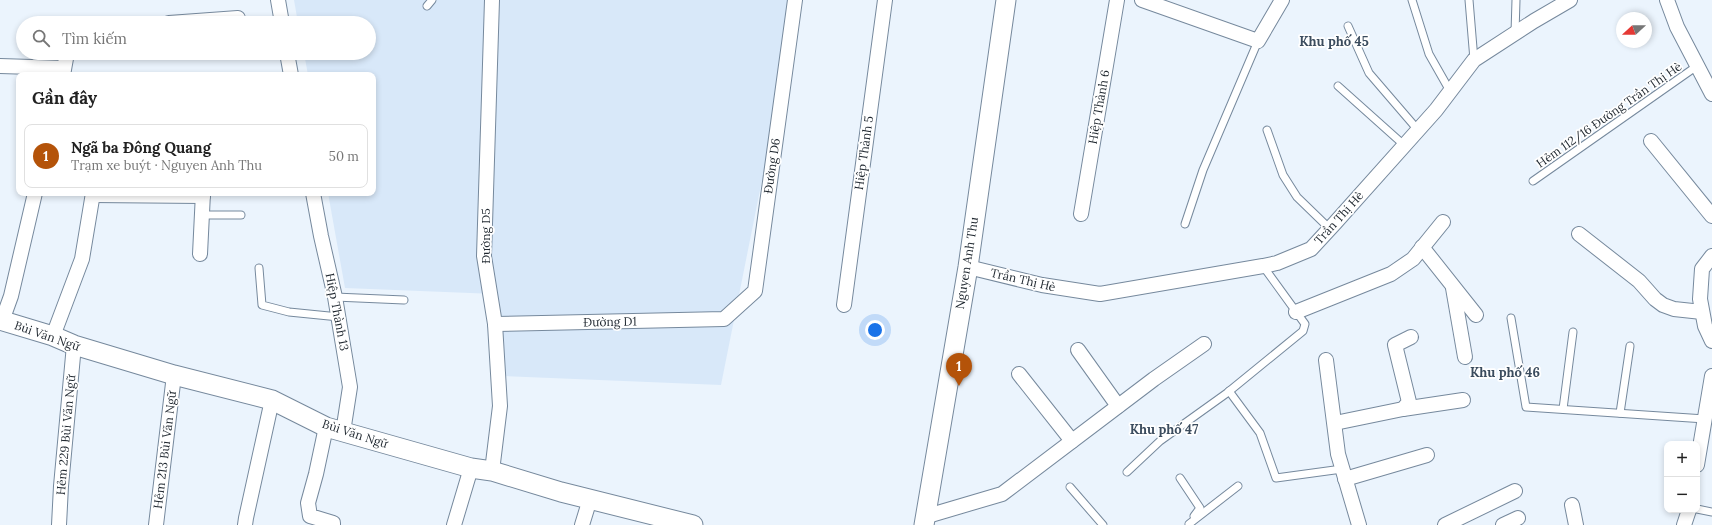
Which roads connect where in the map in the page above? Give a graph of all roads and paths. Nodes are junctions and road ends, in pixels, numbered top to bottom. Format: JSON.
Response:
{"nodes":[{"id":1,"x":278,"y":0,"type":"edge"},
{"id":2,"x":492,"y":0,"type":"edge"},
{"id":3,"x":795,"y":0,"type":"edge"},
{"id":4,"x":885,"y":0,"type":"edge"},
{"id":5,"x":1006,"y":0,"type":"edge"},
{"id":6,"x":1117,"y":0,"type":"edge"},
{"id":7,"x":1142,"y":0,"type":"edge"},
{"id":8,"x":1282,"y":0,"type":"edge"},
{"id":9,"x":1412,"y":0,"type":"edge"},
{"id":10,"x":1469,"y":0,"type":"edge"},
{"id":11,"x":1516,"y":0,"type":"edge"},
{"id":12,"x":1570,"y":0,"type":"edge"},
{"id":13,"x":1667,"y":0,"type":"edge"},
{"id":14,"x":281,"y":16,"type":"edge"},
{"id":15,"x":1348,"y":26,"type":"dead end"},
{"id":16,"x":1515,"y":33,"type":"junction"},
{"id":17,"x":1258,"y":41,"type":"junction"},
{"id":18,"x":66,"y":60,"type":"edge"},
{"id":19,"x":289,"y":60,"type":"edge"},
{"id":20,"x":1474,"y":60,"type":"junction"},
{"id":21,"x":0,"y":66,"type":"edge"},
{"id":22,"x":1697,"y":66,"type":"junction"},
{"id":23,"x":64,"y":71,"type":"edge"},
{"id":24,"x":291,"y":72,"type":"edge"},
{"id":25,"x":1338,"y":86,"type":"dead end"},
{"id":26,"x":1450,"y":91,"type":"junction"},
{"id":27,"x":1712,"y":94,"type":"edge"},
{"id":28,"x":1267,"y":130,"type":"dead end"},
{"id":29,"x":1418,"y":130,"type":"junction"},
{"id":30,"x":1651,"y":141,"type":"dead end"},
{"id":31,"x":1404,"y":145,"type":"junction"},
{"id":32,"x":1533,"y":181,"type":"dead end"},
{"id":33,"x":34,"y":196,"type":"edge"},
{"id":34,"x":93,"y":196,"type":"edge"},
{"id":35,"x":203,"y":196,"type":"edge"},
{"id":36,"x":313,"y":196,"type":"edge"},
{"id":37,"x":1081,"y":214,"type":"dead end"},
{"id":38,"x":202,"y":215,"type":"junction"},
{"id":39,"x":241,"y":215,"type":"dead end"},
{"id":40,"x":1712,"y":216,"type":"edge"},
{"id":41,"x":1443,"y":222,"type":"dead end"},
{"id":42,"x":1186,"y":224,"type":"dead end"},
{"id":43,"x":1330,"y":229,"type":"junction"},
{"id":44,"x":1579,"y":234,"type":"dead end"},
{"id":45,"x":1422,"y":247,"type":"junction"},
{"id":46,"x":200,"y":254,"type":"dead end"},
{"id":47,"x":1712,"y":256,"type":"edge"},
{"id":48,"x":1263,"y":266,"type":"junction"},
{"id":49,"x":968,"y":267,"type":"junction"},
{"id":50,"x":259,"y":268,"type":"dead end"},
{"id":51,"x":1452,"y":286,"type":"junction"},
{"id":52,"x":335,"y":297,"type":"junction"},
{"id":53,"x":404,"y":300,"type":"dead end"},
{"id":54,"x":844,"y":305,"type":"dead end"},
{"id":55,"x":1296,"y":312,"type":"junction"},
{"id":56,"x":1702,"y":312,"type":"junction"},
{"id":57,"x":1476,"y":315,"type":"dead end"},
{"id":58,"x":339,"y":317,"type":"junction"},
{"id":59,"x":1511,"y":318,"type":"dead end"},
{"id":60,"x":724,"y":319,"type":"joint"},
{"id":61,"x":1,"y":320,"type":"edge"},
{"id":62,"x":495,"y":324,"type":"junction"},
{"id":63,"x":1573,"y":332,"type":"dead end"},
{"id":64,"x":53,"y":336,"type":"junction"},
{"id":65,"x":1411,"y":337,"type":"dead end"},
{"id":66,"x":1712,"y":341,"type":"edge"},
{"id":67,"x":1204,"y":344,"type":"dead end"},
{"id":68,"x":74,"y":345,"type":"junction"},
{"id":69,"x":1630,"y":346,"type":"dead end"},
{"id":70,"x":1078,"y":350,"type":"dead end"},
{"id":71,"x":1465,"y":357,"type":"dead end"},
{"id":72,"x":1326,"y":360,"type":"dead end"},
{"id":73,"x":1019,"y":374,"type":"dead end"},
{"id":74,"x":174,"y":375,"type":"junction"},
{"id":75,"x":1712,"y":376,"type":"edge"},
{"id":76,"x":1229,"y":391,"type":"junction"},
{"id":77,"x":1710,"y":396,"type":"edge"},
{"id":78,"x":272,"y":400,"type":"junction"},
{"id":79,"x":1463,"y":400,"type":"dead end"},
{"id":80,"x":1118,"y":406,"type":"junction"},
{"id":81,"x":1403,"y":409,"type":"junction"},
{"id":82,"x":1563,"y":409,"type":"junction"},
{"id":83,"x":1620,"y":413,"type":"junction"},
{"id":84,"x":1705,"y":419,"type":"junction"},
{"id":85,"x":1335,"y":423,"type":"junction"},
{"id":86,"x":335,"y":429,"type":"junction"},
{"id":87,"x":1072,"y":441,"type":"junction"},
{"id":88,"x":1700,"y":448,"type":"edge"},
{"id":89,"x":1428,"y":455,"type":"dead end"},
{"id":90,"x":471,"y":468,"type":"junction"},
{"id":91,"x":492,"y":471,"type":"junction"},
{"id":92,"x":1127,"y":472,"type":"dead end"},
{"id":93,"x":1344,"y":474,"type":"junction"},
{"id":94,"x":1180,"y":478,"type":"dead end"},
{"id":95,"x":1238,"y":486,"type":"dead end"},
{"id":96,"x":1070,"y":487,"type":"dead end"},
{"id":97,"x":1515,"y":491,"type":"dead end"},
{"id":98,"x":590,"y":500,"type":"junction"},
{"id":99,"x":1572,"y":505,"type":"dead end"},
{"id":100,"x":1700,"y":510,"type":"edge"},
{"id":101,"x":1712,"y":512,"type":"edge"},
{"id":102,"x":1688,"y":513,"type":"edge"},
{"id":103,"x":1518,"y":518,"type":"dead end"},
{"id":104,"x":924,"y":521,"type":"edge"},
{"id":105,"x":1189,"y":524,"type":"edge"},
{"id":106,"x":59,"y":525,"type":"edge"},
{"id":107,"x":156,"y":525,"type":"edge"},
{"id":108,"x":245,"y":525,"type":"edge"},
{"id":109,"x":334,"y":525,"type":"edge"},
{"id":110,"x":454,"y":525,"type":"edge"},
{"id":111,"x":582,"y":525,"type":"edge"},
{"id":112,"x":693,"y":525,"type":"edge"},
{"id":113,"x":1103,"y":525,"type":"edge"},
{"id":114,"x":1359,"y":525,"type":"edge"},
{"id":115,"x":1445,"y":525,"type":"edge"},
{"id":116,"x":1503,"y":525,"type":"edge"},
{"id":117,"x":1576,"y":525,"type":"edge"},
{"id":118,"x":1684,"y":525,"type":"edge"}],
"edges":[{"from":1,"to":14,"type":"street"},
{"from":2,"to":62,"type":"street","name":"Đường D5"},
{"from":3,"to":60,"type":"street","name":"Đường D6"},
{"from":4,"to":54,"type":"street","name":"Hiệp Thành 5"},
{"from":5,"to":49,"type":"main road","name":"Nguyen Anh Thu"},
{"from":6,"to":37,"type":"street","name":"Hiệp Thành 6"},
{"from":7,"to":17,"type":"street"},
{"from":8,"to":17,"type":"street"},
{"from":9,"to":26,"type":"lane"},
{"from":10,"to":20,"type":"lane"},
{"from":11,"to":16,"type":"lane"},
{"from":12,"to":16,"type":"street","name":"Trần Thị Hè"},
{"from":13,"to":22,"type":"street"},
{"from":15,"to":29,"type":"lane"},
{"from":16,"to":20,"type":"street","name":"Trần Thị Hè"},
{"from":17,"to":42,"type":"lane"},
{"from":18,"to":23,"type":"street"},
{"from":19,"to":24,"type":"street"},
{"from":20,"to":26,"type":"street","name":"Trần Thị Hè"},
{"from":21,"to":23,"type":"street"},
{"from":22,"to":27,"type":"street"},
{"from":22,"to":32,"type":"lane","name":"Hẻm 112/16 Đường Trần Thị Hè"},
{"from":25,"to":31,"type":"lane"},
{"from":26,"to":29,"type":"street","name":"Trần Thị Hè"},
{"from":28,"to":43,"type":"lane"},
{"from":29,"to":31,"type":"street","name":"Trần Thị Hè"},
{"from":30,"to":40,"type":"street"},
{"from":31,"to":43,"type":"street","name":"Trần Thị Hè"},
{"from":33,"to":61,"type":"street"},
{"from":34,"to":64,"type":"street"},
{"from":35,"to":38,"type":"street"},
{"from":36,"to":52,"type":"street","name":"Hiệp Thành 13"},
{"from":38,"to":39,"type":"lane"},
{"from":38,"to":46,"type":"street"},
{"from":41,"to":45,"type":"street"},
{"from":43,"to":48,"type":"street","name":"Trần Thị Hè"},
{"from":44,"to":56,"type":"street"},
{"from":45,"to":51,"type":"street"},
{"from":45,"to":55,"type":"street"},
{"from":47,"to":56,"type":"street"},
{"from":48,"to":49,"type":"street","name":"Trần Thị Hè"},
{"from":48,"to":55,"type":"lane"},
{"from":49,"to":104,"type":"main road","name":"Nguyen Anh Thu"},
{"from":50,"to":58,"type":"lane"},
{"from":51,"to":57,"type":"street"},
{"from":51,"to":71,"type":"street"},
{"from":52,"to":53,"type":"lane"},
{"from":52,"to":58,"type":"street","name":"Hiệp Thành 13"},
{"from":55,"to":76,"type":"lane"},
{"from":56,"to":66,"type":"street"},
{"from":58,"to":86,"type":"street","name":"Hiệp Thành 13"},
{"from":59,"to":82,"type":"lane"},
{"from":60,"to":62,"type":"street","name":"Đường D1"},
{"from":61,"to":64,"type":"main road","name":"Bùi Văn Ngữ"},
{"from":62,"to":91,"type":"street","name":"Đường D5"},
{"from":63,"to":82,"type":"lane"},
{"from":64,"to":68,"type":"main road","name":"Bùi Văn Ngữ"},
{"from":65,"to":81,"type":"street"},
{"from":67,"to":80,"type":"street"},
{"from":68,"to":74,"type":"main road","name":"Bùi Văn Ngữ"},
{"from":68,"to":106,"type":"street","name":"Hẻm 229 Bùi Văn Ngữ"},
{"from":69,"to":83,"type":"lane"},
{"from":70,"to":80,"type":"street"},
{"from":72,"to":85,"type":"street"},
{"from":73,"to":87,"type":"street"},
{"from":74,"to":78,"type":"main road","name":"Bùi Văn Ngữ"},
{"from":74,"to":107,"type":"street","name":"Hẻm 213 Bùi Văn Ngữ"},
{"from":75,"to":77,"type":"street"},
{"from":76,"to":92,"type":"lane"},
{"from":76,"to":93,"type":"lane"},
{"from":77,"to":84,"type":"street"},
{"from":78,"to":86,"type":"main road","name":"Bùi Văn Ngữ"},
{"from":78,"to":108,"type":"street"},
{"from":79,"to":81,"type":"street"},
{"from":80,"to":87,"type":"street"},
{"from":81,"to":85,"type":"street"},
{"from":82,"to":83,"type":"lane"},
{"from":83,"to":84,"type":"lane"},
{"from":84,"to":88,"type":"street"},
{"from":85,"to":93,"type":"street"},
{"from":86,"to":90,"type":"main road","name":"Bùi Văn Ngữ"},
{"from":86,"to":109,"type":"street","name":"Hiệp Thành 13"},
{"from":87,"to":104,"type":"street"},
{"from":89,"to":93,"type":"street"},
{"from":90,"to":91,"type":"main road","name":"Bùi Văn Ngữ"},
{"from":90,"to":110,"type":"street"},
{"from":91,"to":98,"type":"main road","name":"Bùi Văn Ngữ"},
{"from":93,"to":114,"type":"street"},
{"from":94,"to":105,"type":"lane"},
{"from":95,"to":105,"type":"lane"},
{"from":96,"to":113,"type":"lane"},
{"from":97,"to":115,"type":"street"},
{"from":98,"to":111,"type":"street"},
{"from":98,"to":112,"type":"main road","name":"Bùi Văn Ngữ"},
{"from":99,"to":117,"type":"street"},
{"from":100,"to":101,"type":"lane"},
{"from":102,"to":118,"type":"street"},
{"from":103,"to":116,"type":"street"}]}
